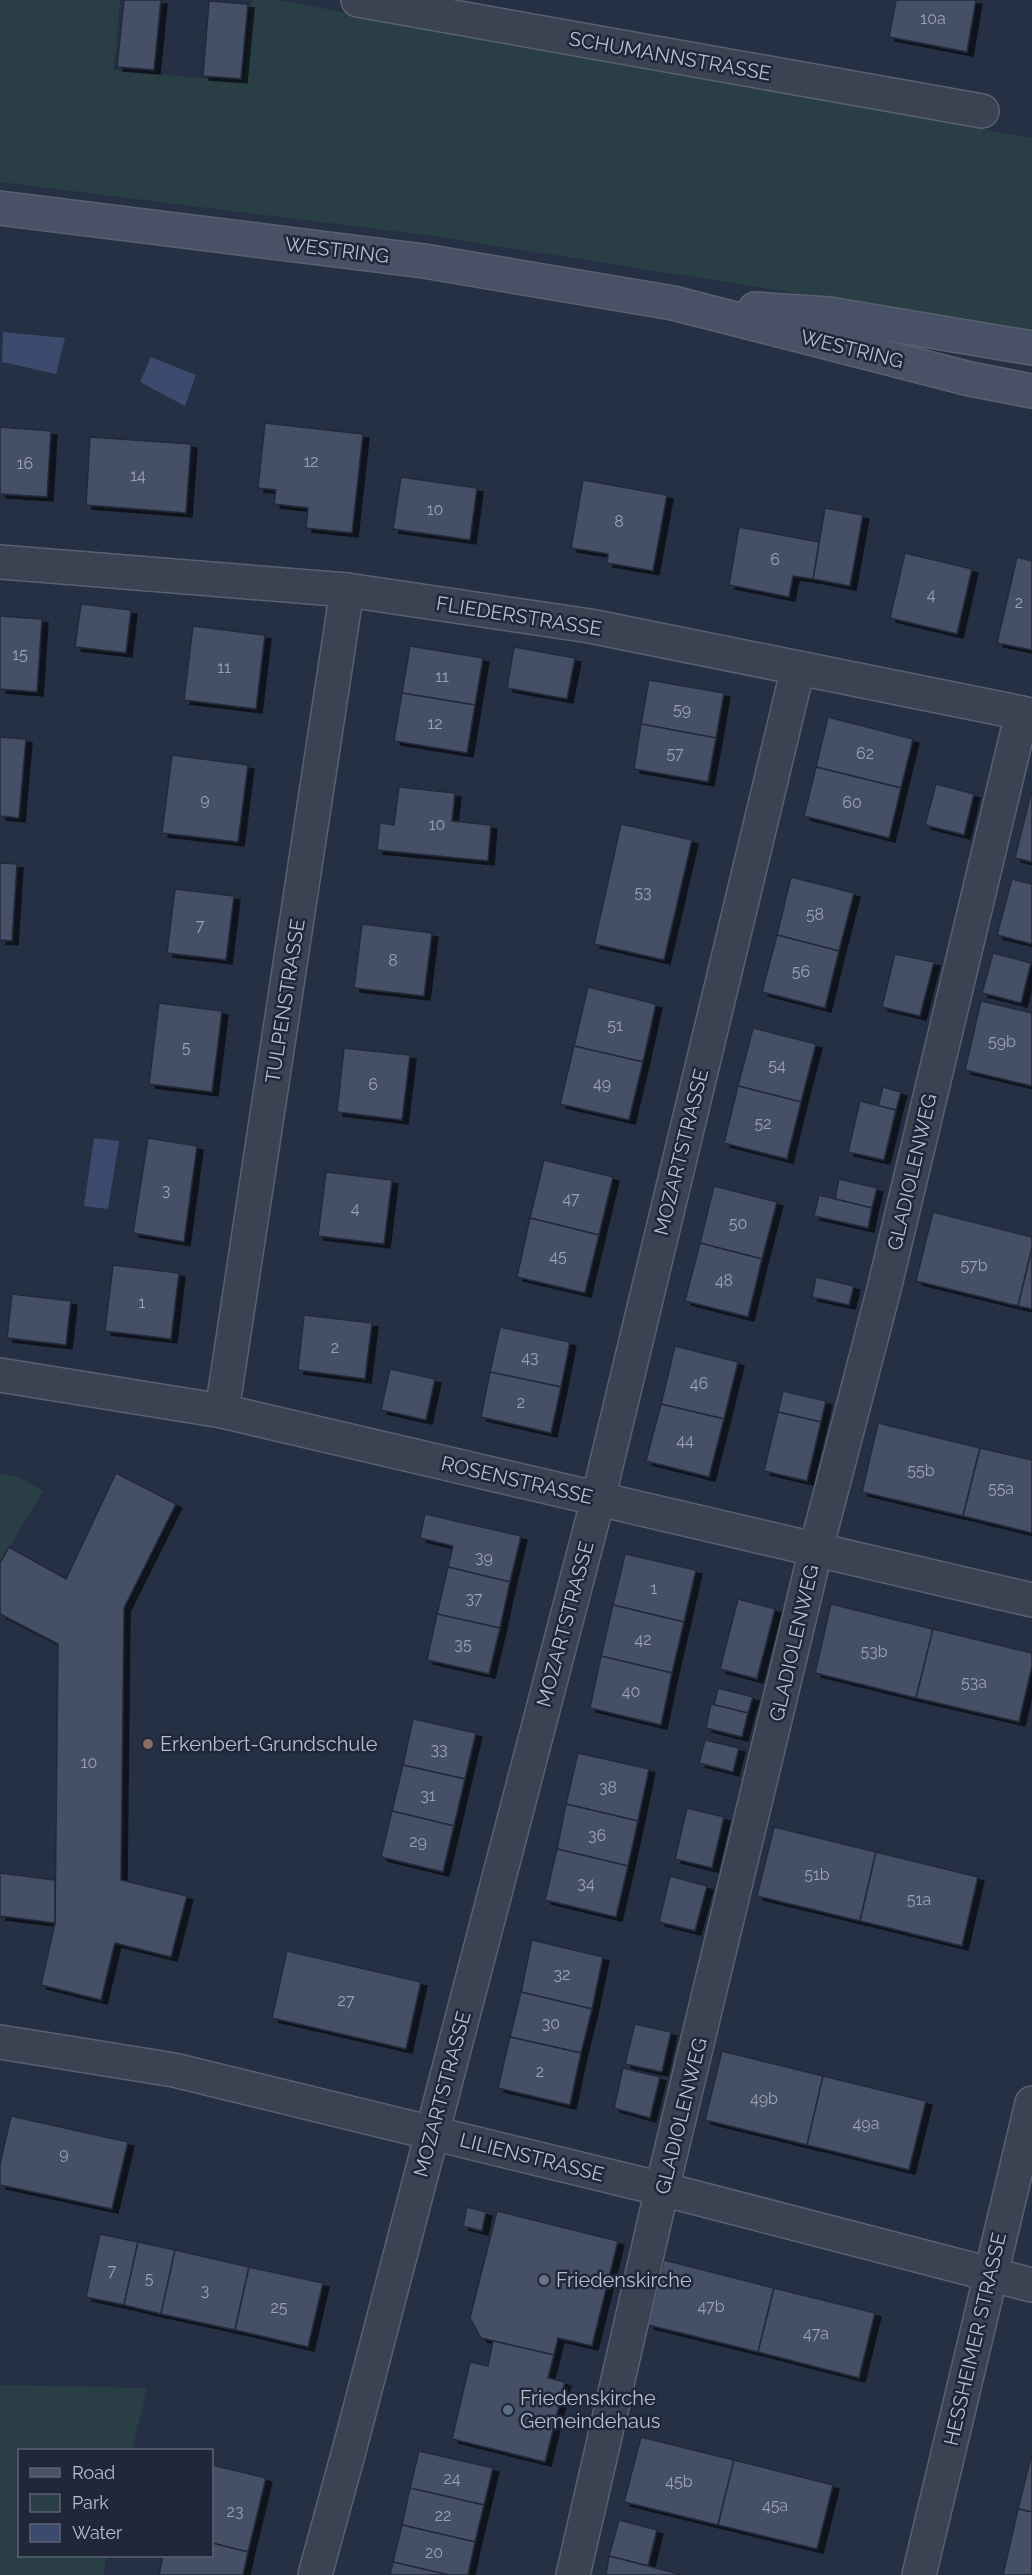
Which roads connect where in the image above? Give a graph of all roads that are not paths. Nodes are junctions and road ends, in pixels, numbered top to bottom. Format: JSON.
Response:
{"nodes":[{"id":1,"x":358,"y":0,"type":"edge"},
{"id":2,"x":982,"y":111,"type":"dead end"},
{"id":3,"x":0,"y":208,"type":"edge"},
{"id":4,"x":673,"y":303,"type":"junction"},
{"id":5,"x":1032,"y":348,"type":"edge"},
{"id":6,"x":1032,"y":391,"type":"edge"},
{"id":7,"x":0,"y":562,"type":"edge"},
{"id":8,"x":347,"y":590,"type":"junction"},
{"id":9,"x":798,"y":668,"type":"junction"},
{"id":10,"x":1027,"y":714,"type":"edge"},
{"id":11,"x":0,"y":1376,"type":"edge"},
{"id":12,"x":222,"y":1412,"type":"junction"},
{"id":13,"x":598,"y":1499,"type":"junction"},
{"id":14,"x":816,"y":1549,"type":"junction"},
{"id":15,"x":1032,"y":1600,"type":"edge"},
{"id":16,"x":0,"y":2042,"type":"edge"},
{"id":17,"x":1032,"y":2103,"type":"edge"},
{"id":18,"x":432,"y":2133,"type":"junction"},
{"id":19,"x":663,"y":2189,"type":"junction"},
{"id":20,"x":991,"y":2274,"type":"junction"},
{"id":21,"x":1032,"y":2285,"type":"edge"},
{"id":22,"x":315,"y":2575,"type":"edge"},
{"id":23,"x":573,"y":2575,"type":"edge"},
{"id":24,"x":919,"y":2575,"type":"edge"}],
"edges":[{"from":1,"to":2,"type":"street","name":"SCHUMANNSTRASSE"},
{"from":3,"to":4,"type":"street","name":"WESTRING"},
{"from":4,"to":5,"type":"street","name":"WESTRING"},
{"from":4,"to":6,"type":"street","name":"WESTRING"},
{"from":7,"to":8,"type":"street","name":"FLIEDERSTRASSE"},
{"from":8,"to":9,"type":"street","name":"FLIEDERSTRASSE"},
{"from":8,"to":12,"type":"street","name":"TULPENSTRASSE"},
{"from":9,"to":10,"type":"street","name":"FLIEDERSTRASSE"},
{"from":9,"to":13,"type":"street","name":"MOZARTSTRASSE"},
{"from":10,"to":14,"type":"street","name":"GLADIOLENWEG"},
{"from":11,"to":12,"type":"street","name":"ROSENSTRASSE"},
{"from":12,"to":13,"type":"street","name":"ROSENSTRASSE"},
{"from":13,"to":14,"type":"street","name":"ROSENSTRASSE"},
{"from":13,"to":18,"type":"street","name":"MOZARTSTRASSE"},
{"from":14,"to":15,"type":"street","name":"ROSENSTRASSE"},
{"from":14,"to":19,"type":"street","name":"GLADIOLENWEG"},
{"from":16,"to":18,"type":"street","name":"LILIENSTRASSE"},
{"from":17,"to":20,"type":"street","name":"HESSHEIMER STRASSE"},
{"from":18,"to":19,"type":"street","name":"LILIENSTRASSE"},
{"from":18,"to":22,"type":"street","name":"MOZARTSTRASSE"},
{"from":19,"to":20,"type":"street","name":"LILIENSTRASSE"},
{"from":19,"to":23,"type":"street","name":"GLADIOLENWEG"},
{"from":20,"to":21,"type":"street","name":"LILIENSTRASSE"},
{"from":20,"to":24,"type":"street","name":"HESSHEIMER STRASSE"}]}
